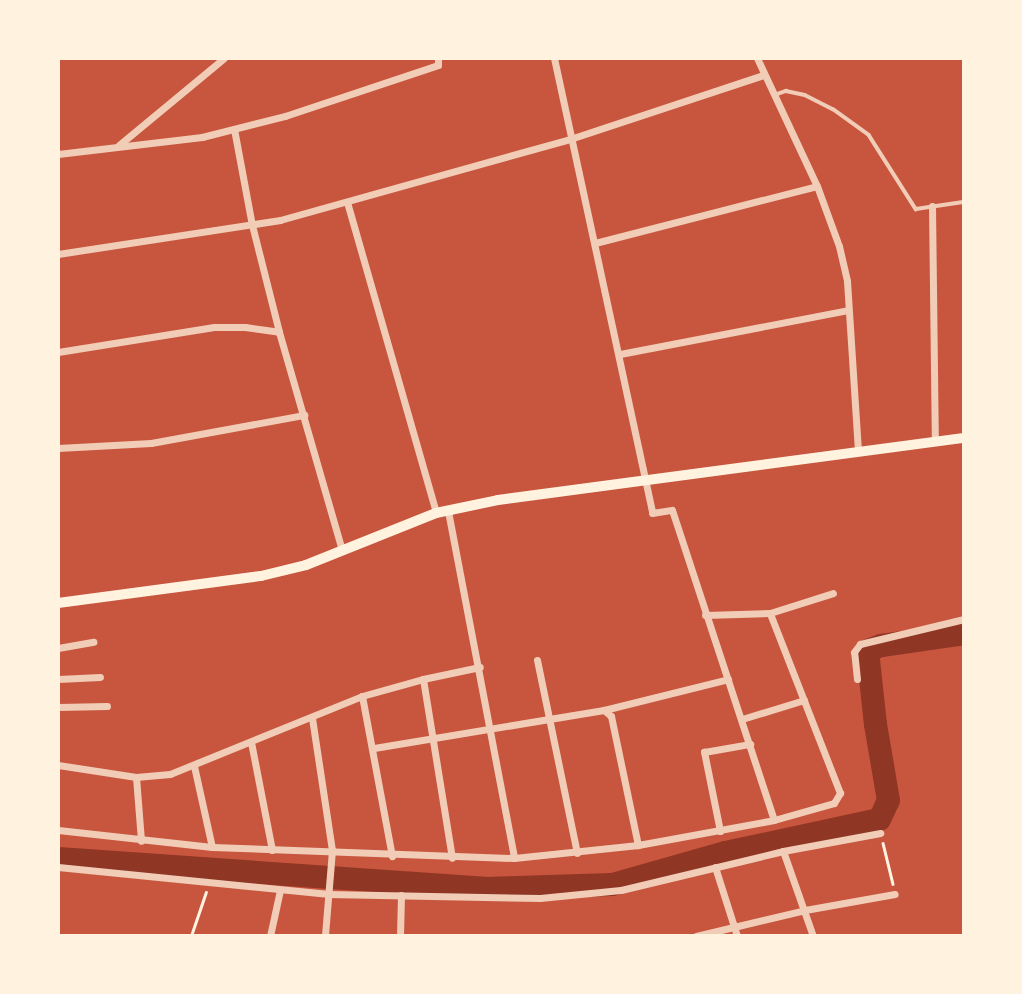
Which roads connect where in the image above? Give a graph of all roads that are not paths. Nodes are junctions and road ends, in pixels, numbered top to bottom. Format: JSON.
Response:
{"nodes":[{"id":1,"x":224,"y":58,"type":"edge"},
{"id":2,"x":438,"y":58,"type":"edge"},
{"id":3,"x":554,"y":58,"type":"edge"},
{"id":4,"x":757,"y":58,"type":"edge"},
{"id":5,"x":764,"y":75,"type":"junction"},
{"id":6,"x":775,"y":95,"type":"junction"},
{"id":7,"x":234,"y":129,"type":"junction"},
{"id":8,"x":570,"y":139,"type":"junction"},
{"id":9,"x":118,"y":146,"type":"junction"},
{"id":10,"x":58,"y":153,"type":"edge"},
{"id":11,"x":817,"y":186,"type":"junction"},
{"id":12,"x":347,"y":202,"type":"junction"},
{"id":13,"x":964,"y":202,"type":"edge"},
{"id":14,"x":932,"y":206,"type":"junction"},
{"id":15,"x":252,"y":225,"type":"junction"},
{"id":16,"x":595,"y":243,"type":"junction"},
{"id":17,"x":58,"y":254,"type":"edge"},
{"id":18,"x":848,"y":310,"type":"junction"},
{"id":19,"x":279,"y":332,"type":"junction"},
{"id":20,"x":58,"y":352,"type":"edge"},
{"id":21,"x":620,"y":354,"type":"junction"},
{"id":22,"x":303,"y":415,"type":"junction"},
{"id":23,"x":964,"y":438,"type":"edge"},
{"id":24,"x":935,"y":441,"type":"junction"},
{"id":25,"x":58,"y":448,"type":"edge"},
{"id":26,"x":858,"y":450,"type":"junction"},
{"id":27,"x":643,"y":481,"type":"junction"},
{"id":28,"x":448,"y":511,"type":"junction"},
{"id":29,"x":436,"y":513,"type":"junction"},
{"id":30,"x":342,"y":550,"type":"junction"},
{"id":31,"x":833,"y":593,"type":"dead end"},
{"id":32,"x":58,"y":603,"type":"edge"},
{"id":33,"x":771,"y":613,"type":"junction"},
{"id":34,"x":705,"y":615,"type":"junction"},
{"id":35,"x":964,"y":619,"type":"edge"},
{"id":36,"x":93,"y":642,"type":"dead end"},
{"id":37,"x":58,"y":648,"type":"edge"},
{"id":38,"x":537,"y":660,"type":"dead end"},
{"id":39,"x":480,"y":667,"type":"junction"},
{"id":40,"x":100,"y":677,"type":"dead end"},
{"id":41,"x":423,"y":678,"type":"junction"},
{"id":42,"x":58,"y":679,"type":"edge"},
{"id":43,"x":728,"y":679,"type":"junction"},
{"id":44,"x":857,"y":679,"type":"dead end"},
{"id":45,"x":362,"y":696,"type":"junction"},
{"id":46,"x":804,"y":701,"type":"junction"},
{"id":47,"x":107,"y":706,"type":"dead end"},
{"id":48,"x":58,"y":707,"type":"edge"},
{"id":49,"x":604,"y":710,"type":"junction"},
{"id":50,"x":312,"y":718,"type":"junction"},
{"id":51,"x":551,"y":718,"type":"junction"},
{"id":52,"x":742,"y":719,"type":"junction"},
{"id":53,"x":491,"y":727,"type":"junction"},
{"id":54,"x":433,"y":737,"type":"junction"},
{"id":55,"x":251,"y":742,"type":"junction"},
{"id":56,"x":750,"y":744,"type":"junction"},
{"id":57,"x":374,"y":748,"type":"junction"},
{"id":58,"x":58,"y":765,"type":"edge"},
{"id":59,"x":194,"y":766,"type":"junction"},
{"id":60,"x":136,"y":777,"type":"junction"},
{"id":61,"x":774,"y":820,"type":"junction"},
{"id":62,"x":58,"y":830,"type":"edge"},
{"id":63,"x":720,"y":831,"type":"junction"},
{"id":64,"x":880,"y":833,"type":"road end"},
{"id":65,"x":141,"y":841,"type":"junction"},
{"id":66,"x":638,"y":845,"type":"junction"},
{"id":67,"x":212,"y":846,"type":"junction"},
{"id":68,"x":272,"y":850,"type":"junction"},
{"id":69,"x":783,"y":851,"type":"junction"},
{"id":70,"x":577,"y":853,"type":"junction"},
{"id":71,"x":331,"y":854,"type":"junction"},
{"id":72,"x":392,"y":856,"type":"junction"},
{"id":73,"x":452,"y":858,"type":"junction"},
{"id":74,"x":514,"y":858,"type":"junction"},
{"id":75,"x":58,"y":867,"type":"edge"},
{"id":76,"x":715,"y":867,"type":"junction"},
{"id":77,"x":280,"y":890,"type":"junction"},
{"id":78,"x":327,"y":892,"type":"junction"},
{"id":79,"x":895,"y":894,"type":"road end"},
{"id":80,"x":401,"y":895,"type":"junction"},
{"id":81,"x":805,"y":910,"type":"junction"},
{"id":82,"x":736,"y":932,"type":"edge"},
{"id":83,"x":270,"y":936,"type":"edge"},
{"id":84,"x":325,"y":936,"type":"edge"},
{"id":85,"x":400,"y":936,"type":"edge"},
{"id":86,"x":696,"y":936,"type":"edge"},
{"id":87,"x":813,"y":936,"type":"edge"}],
"edges":[{"from":1,"to":9,"type":"street"},
{"from":2,"to":7,"type":"street"},
{"from":3,"to":8,"type":"street"},
{"from":4,"to":5,"type":"street"},
{"from":5,"to":6,"type":"street"},
{"from":5,"to":8,"type":"street"},
{"from":6,"to":11,"type":"street"},
{"from":6,"to":14,"type":"lane"},
{"from":7,"to":9,"type":"street"},
{"from":7,"to":15,"type":"street"},
{"from":8,"to":12,"type":"street"},
{"from":8,"to":16,"type":"street"},
{"from":9,"to":10,"type":"street"},
{"from":11,"to":16,"type":"street"},
{"from":11,"to":18,"type":"street"},
{"from":12,"to":15,"type":"street"},
{"from":12,"to":29,"type":"street"},
{"from":13,"to":14,"type":"lane"},
{"from":14,"to":24,"type":"street"},
{"from":15,"to":17,"type":"street"},
{"from":15,"to":19,"type":"street"},
{"from":16,"to":21,"type":"street"},
{"from":18,"to":21,"type":"street"},
{"from":18,"to":26,"type":"street"},
{"from":19,"to":20,"type":"street"},
{"from":19,"to":22,"type":"street"},
{"from":21,"to":27,"type":"street"},
{"from":22,"to":25,"type":"street"},
{"from":22,"to":30,"type":"street"},
{"from":23,"to":24,"type":"main road"},
{"from":24,"to":26,"type":"main road"},
{"from":26,"to":27,"type":"main road"},
{"from":27,"to":28,"type":"main road"},
{"from":27,"to":34,"type":"street"},
{"from":28,"to":29,"type":"main road"},
{"from":28,"to":39,"type":"street"},
{"from":29,"to":30,"type":"main road"},
{"from":30,"to":32,"type":"main road"},
{"from":31,"to":33,"type":"street"},
{"from":33,"to":34,"type":"street"},
{"from":33,"to":46,"type":"street"},
{"from":34,"to":43,"type":"street"},
{"from":35,"to":44,"type":"street"},
{"from":36,"to":37,"type":"street"},
{"from":38,"to":51,"type":"street"},
{"from":39,"to":41,"type":"street"},
{"from":39,"to":53,"type":"street"},
{"from":40,"to":42,"type":"street"},
{"from":41,"to":45,"type":"street"},
{"from":41,"to":54,"type":"street"},
{"from":43,"to":49,"type":"street"},
{"from":43,"to":52,"type":"street"},
{"from":45,"to":50,"type":"street"},
{"from":45,"to":57,"type":"street"},
{"from":46,"to":52,"type":"street"},
{"from":46,"to":61,"type":"street"},
{"from":47,"to":48,"type":"street"},
{"from":49,"to":51,"type":"street"},
{"from":49,"to":66,"type":"street"},
{"from":50,"to":55,"type":"street"},
{"from":50,"to":71,"type":"street"},
{"from":51,"to":53,"type":"street"},
{"from":51,"to":70,"type":"street"},
{"from":52,"to":56,"type":"street"},
{"from":53,"to":54,"type":"street"},
{"from":53,"to":74,"type":"street"},
{"from":54,"to":57,"type":"street"},
{"from":54,"to":73,"type":"street"},
{"from":55,"to":59,"type":"street"},
{"from":55,"to":68,"type":"street"},
{"from":56,"to":61,"type":"street"},
{"from":56,"to":63,"type":"street"},
{"from":57,"to":72,"type":"street"},
{"from":58,"to":60,"type":"street"},
{"from":59,"to":60,"type":"street"},
{"from":59,"to":67,"type":"street"},
{"from":60,"to":65,"type":"street"},
{"from":61,"to":63,"type":"street"},
{"from":62,"to":65,"type":"street"},
{"from":63,"to":66,"type":"street"},
{"from":64,"to":69,"type":"street"},
{"from":65,"to":67,"type":"street"},
{"from":66,"to":70,"type":"street"},
{"from":67,"to":68,"type":"street"},
{"from":68,"to":71,"type":"street"},
{"from":69,"to":76,"type":"street"},
{"from":69,"to":81,"type":"street"},
{"from":70,"to":74,"type":"street"},
{"from":71,"to":72,"type":"street"},
{"from":71,"to":78,"type":"street"},
{"from":72,"to":73,"type":"street"},
{"from":73,"to":74,"type":"street"},
{"from":75,"to":77,"type":"street"},
{"from":76,"to":80,"type":"street"},
{"from":76,"to":82,"type":"street"},
{"from":77,"to":78,"type":"street"},
{"from":77,"to":83,"type":"street"},
{"from":78,"to":80,"type":"street"},
{"from":78,"to":84,"type":"street"},
{"from":79,"to":81,"type":"street"},
{"from":80,"to":85,"type":"street"},
{"from":81,"to":82,"type":"street"},
{"from":81,"to":87,"type":"street"},
{"from":82,"to":86,"type":"street"}]}
